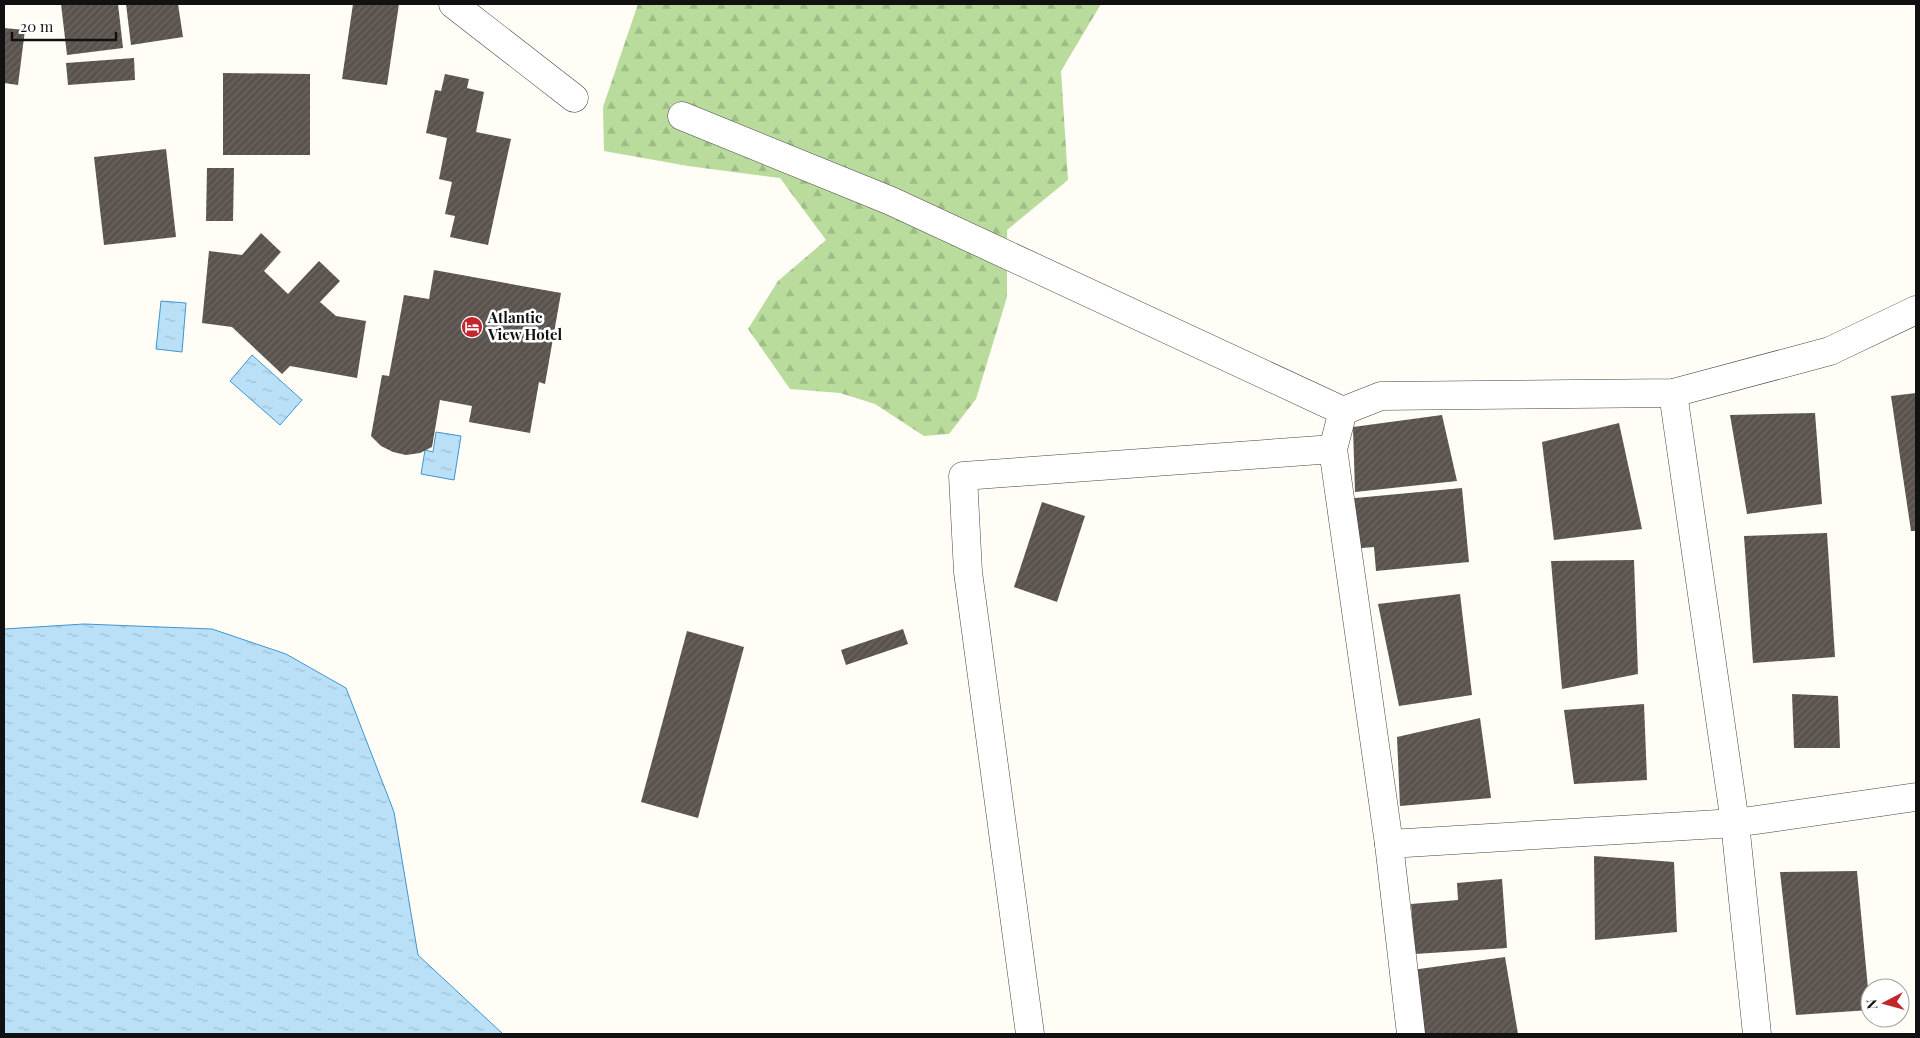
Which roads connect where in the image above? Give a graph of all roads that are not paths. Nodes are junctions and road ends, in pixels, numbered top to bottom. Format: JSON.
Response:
{"nodes":[{"id":1,"x":453,"y":4,"type":"edge"},
{"id":2,"x":574,"y":98,"type":"dead end"},
{"id":3,"x":682,"y":116,"type":"dead end"},
{"id":4,"x":1916,"y":310,"type":"edge"},
{"id":5,"x":1673,"y":393,"type":"junction"},
{"id":6,"x":1343,"y":411,"type":"junction"},
{"id":7,"x":1333,"y":449,"type":"junction"},
{"id":8,"x":1916,"y":797,"type":"edge"},
{"id":9,"x":1735,"y":823,"type":"junction"},
{"id":10,"x":1389,"y":844,"type":"junction"},
{"id":11,"x":1030,"y":1034,"type":"edge"},
{"id":12,"x":1411,"y":1034,"type":"edge"},
{"id":13,"x":1757,"y":1034,"type":"edge"}],
"edges":[{"from":1,"to":2,"type":"street"},
{"from":3,"to":6,"type":"street"},
{"from":4,"to":5,"type":"street"},
{"from":5,"to":6,"type":"street"},
{"from":5,"to":9,"type":"street"},
{"from":6,"to":7,"type":"street"},
{"from":7,"to":10,"type":"street"},
{"from":7,"to":11,"type":"street"},
{"from":8,"to":9,"type":"street"},
{"from":9,"to":10,"type":"street"},
{"from":9,"to":13,"type":"street"},
{"from":10,"to":12,"type":"street"}]}
